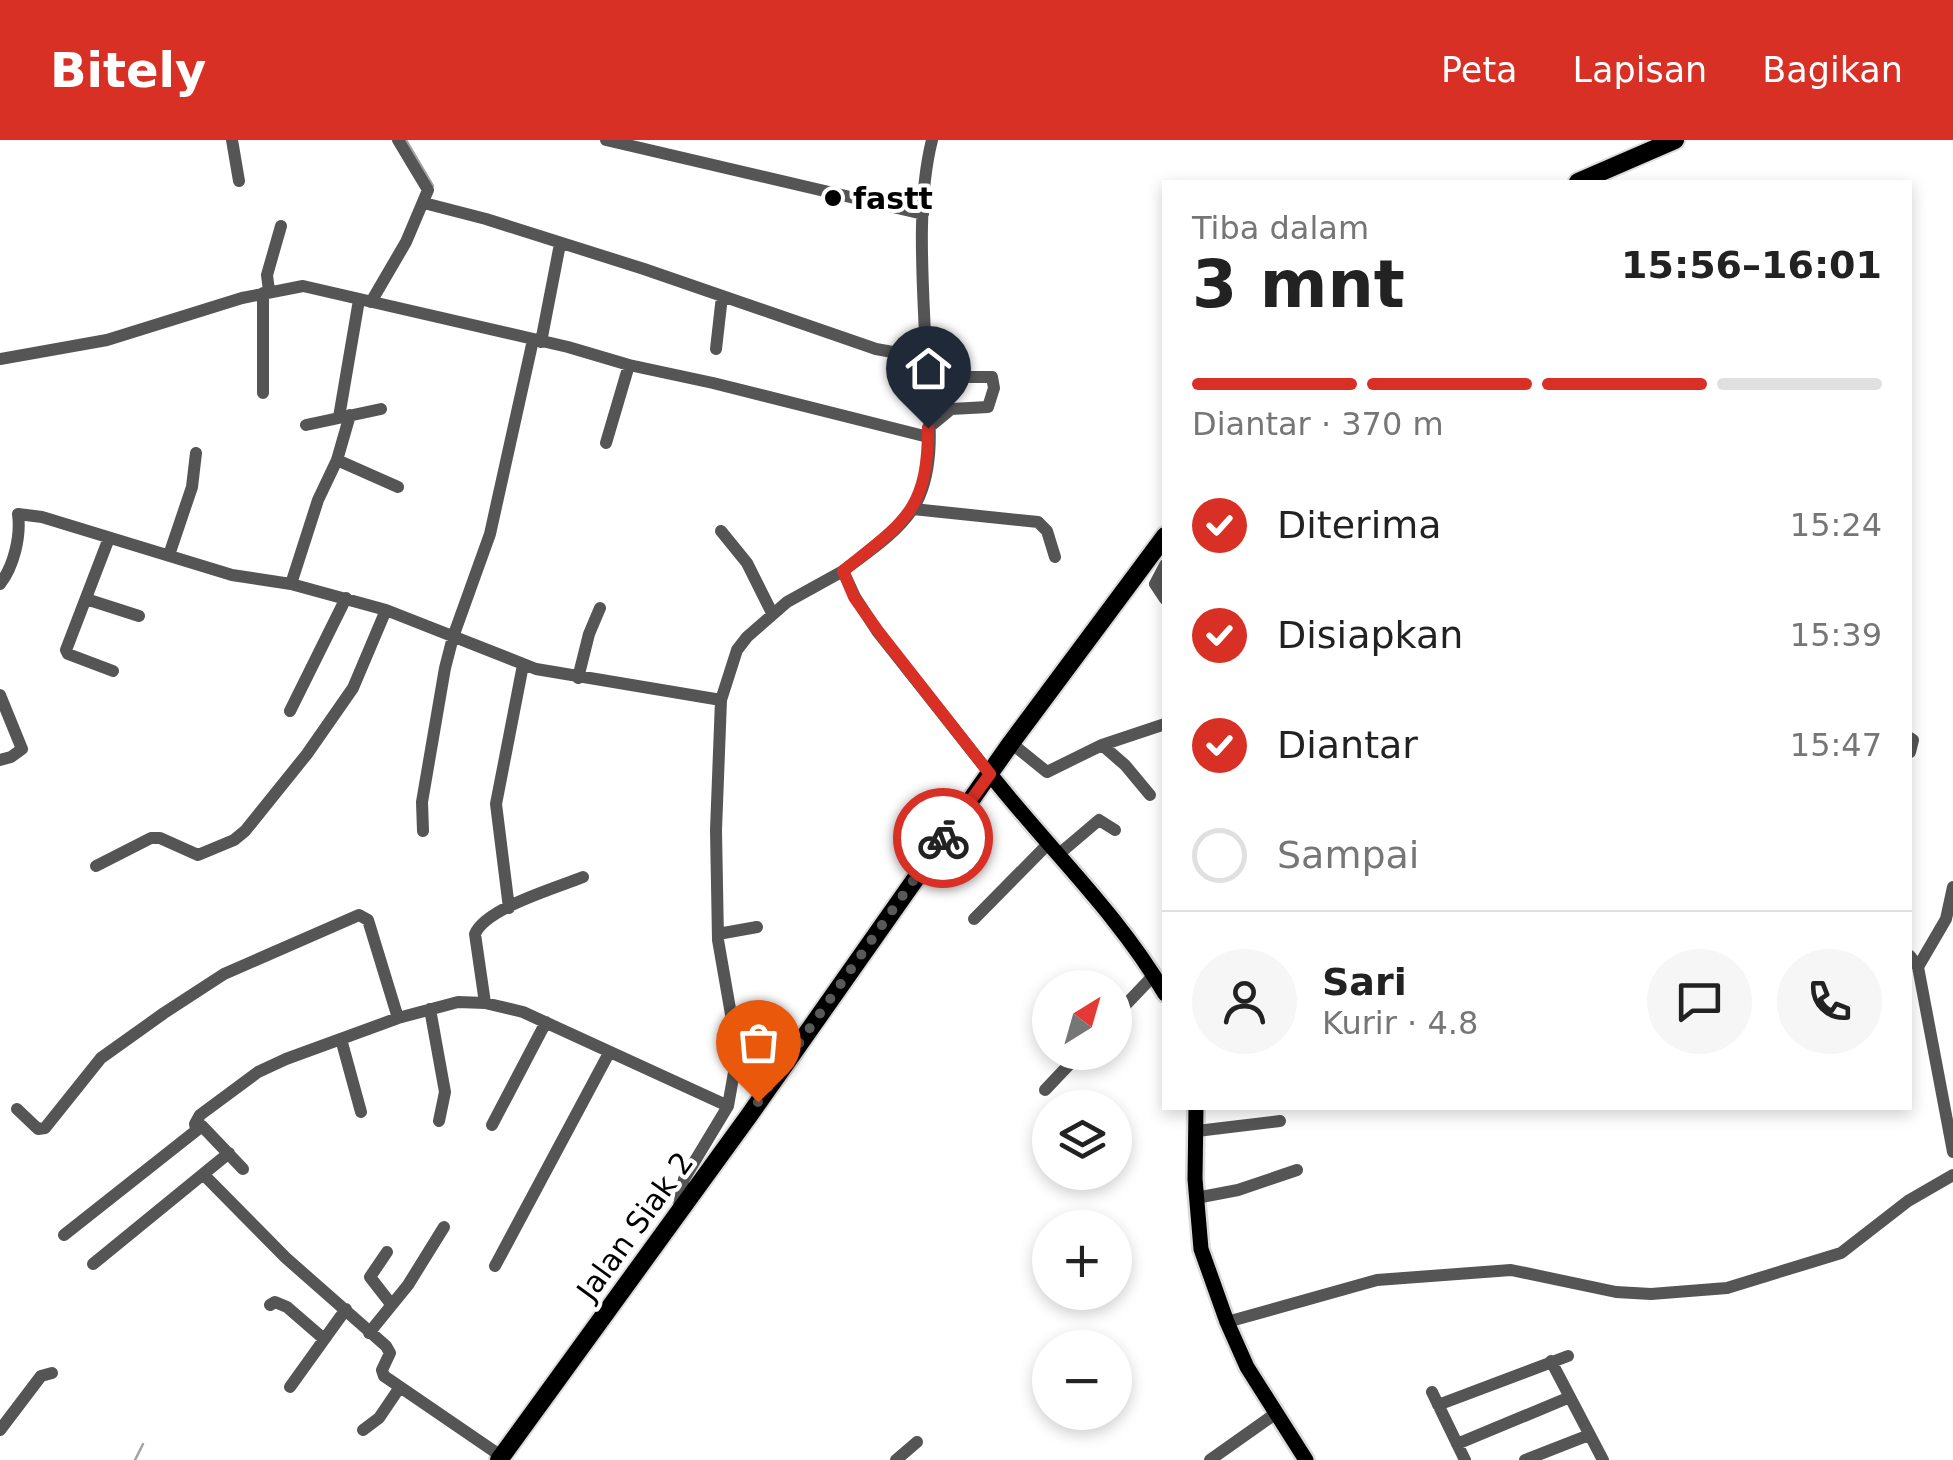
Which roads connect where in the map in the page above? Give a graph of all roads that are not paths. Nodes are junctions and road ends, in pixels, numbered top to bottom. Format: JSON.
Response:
{"nodes":[{"id":1,"x":232,"y":140,"type":"edge"},
{"id":2,"x":398,"y":140,"type":"edge"},
{"id":3,"x":606,"y":140,"type":"edge"},
{"id":4,"x":932,"y":140,"type":"edge"},
{"id":5,"x":1675,"y":140,"type":"edge"},
{"id":6,"x":638,"y":144,"type":"edge"},
{"id":7,"x":1583,"y":180,"type":"edge"},
{"id":8,"x":239,"y":181,"type":"dead end"},
{"id":9,"x":424,"y":203,"type":"junction"},
{"id":10,"x":924,"y":214,"type":"junction"},
{"id":11,"x":280,"y":226,"type":"dead end"},
{"id":12,"x":560,"y":244,"type":"junction"},
{"id":13,"x":266,"y":292,"type":"junction"},
{"id":14,"x":722,"y":296,"type":"junction"},
{"id":15,"x":365,"y":301,"type":"junction"},
{"id":16,"x":537,"y":340,"type":"junction"},
{"id":17,"x":716,"y":349,"type":"dead end"},
{"id":18,"x":926,"y":358,"type":"junction"},
{"id":19,"x":0,"y":359,"type":"edge"},
{"id":20,"x":629,"y":365,"type":"junction"},
{"id":21,"x":263,"y":393,"type":"dead end"},
{"id":22,"x":381,"y":409,"type":"dead end"},
{"id":23,"x":945,"y":412,"type":"junction"},
{"id":24,"x":344,"y":416,"type":"junction"},
{"id":25,"x":306,"y":425,"type":"dead end"},
{"id":26,"x":928,"y":433,"type":"junction"},
{"id":27,"x":606,"y":443,"type":"dead end"},
{"id":28,"x":196,"y":453,"type":"dead end"},
{"id":29,"x":336,"y":460,"type":"junction"},
{"id":30,"x":398,"y":487,"type":"dead end"},
{"id":31,"x":912,"y":509,"type":"junction"},
{"id":32,"x":721,"y":531,"type":"dead end"},
{"id":33,"x":109,"y":538,"type":"junction"},
{"id":34,"x":1162,"y":554,"type":"edge"},
{"id":35,"x":169,"y":555,"type":"junction"},
{"id":36,"x":1055,"y":557,"type":"dead end"},
{"id":37,"x":1162,"y":557,"type":"edge"},
{"id":38,"x":843,"y":571,"type":"junction"},
{"id":39,"x":0,"y":584,"type":"edge"},
{"id":40,"x":291,"y":584,"type":"junction"},
{"id":41,"x":1162,"y":594,"type":"edge"},
{"id":42,"x":346,"y":598,"type":"junction"},
{"id":43,"x":86,"y":599,"type":"junction"},
{"id":44,"x":600,"y":608,"type":"dead end"},
{"id":45,"x":386,"y":610,"type":"junction"},
{"id":46,"x":772,"y":613,"type":"junction"},
{"id":47,"x":139,"y":616,"type":"dead end"},
{"id":48,"x":453,"y":637,"type":"junction"},
{"id":49,"x":522,"y":665,"type":"junction"},
{"id":50,"x":113,"y":671,"type":"dead end"},
{"id":51,"x":578,"y":678,"type":"junction"},
{"id":52,"x":0,"y":695,"type":"edge"},
{"id":53,"x":722,"y":700,"type":"junction"},
{"id":54,"x":290,"y":711,"type":"dead end"},
{"id":55,"x":1162,"y":725,"type":"edge"},
{"id":56,"x":1011,"y":743,"type":"junction"},
{"id":57,"x":1102,"y":745,"type":"junction"},
{"id":58,"x":0,"y":760,"type":"edge"},
{"id":59,"x":990,"y":774,"type":"junction"},
{"id":60,"x":1150,"y":795,"type":"dead end"},
{"id":61,"x":1116,"y":830,"type":"dead end"},
{"id":62,"x":423,"y":831,"type":"dead end"},
{"id":63,"x":1054,"y":848,"type":"junction"},
{"id":64,"x":96,"y":866,"type":"dead end"},
{"id":65,"x":583,"y":877,"type":"dead end"},
{"id":66,"x":1953,"y":887,"type":"edge"},
{"id":67,"x":509,"y":908,"type":"junction"},
{"id":68,"x":974,"y":919,"type":"dead end"},
{"id":69,"x":756,"y":927,"type":"dead end"},
{"id":70,"x":718,"y":934,"type":"junction"},
{"id":71,"x":1914,"y":961,"type":"edge"},
{"id":72,"x":1154,"y":975,"type":"junction"},
{"id":73,"x":1162,"y":989,"type":"edge"},
{"id":74,"x":1132,"y":998,"type":"edge"},
{"id":75,"x":485,"y":1003,"type":"junction"},
{"id":76,"x":430,"y":1009,"type":"junction"},
{"id":77,"x":398,"y":1018,"type":"junction"},
{"id":78,"x":546,"y":1022,"type":"junction"},
{"id":79,"x":341,"y":1039,"type":"junction"},
{"id":80,"x":609,"y":1053,"type":"junction"},
{"id":81,"x":1064,"y":1070,"type":"edge"},
{"id":82,"x":1045,"y":1090,"type":"dead end"},
{"id":83,"x":728,"y":1106,"type":"junction"},
{"id":84,"x":16,"y":1109,"type":"dead end"},
{"id":85,"x":1196,"y":1110,"type":"edge"},
{"id":86,"x":361,"y":1112,"type":"dead end"},
{"id":87,"x":439,"y":1121,"type":"dead end"},
{"id":88,"x":1280,"y":1121,"type":"dead end"},
{"id":89,"x":492,"y":1125,"type":"dead end"},
{"id":90,"x":196,"y":1128,"type":"junction"},
{"id":91,"x":1197,"y":1131,"type":"junction"},
{"id":92,"x":1953,"y":1152,"type":"edge"},
{"id":93,"x":229,"y":1153,"type":"junction"},
{"id":94,"x":243,"y":1170,"type":"dead end"},
{"id":95,"x":1297,"y":1170,"type":"dead end"},
{"id":96,"x":202,"y":1174,"type":"junction"},
{"id":97,"x":1953,"y":1175,"type":"edge"},
{"id":98,"x":1196,"y":1198,"type":"junction"},
{"id":99,"x":678,"y":1214,"type":"junction"},
{"id":100,"x":444,"y":1227,"type":"dead end"},
{"id":101,"x":64,"y":1235,"type":"dead end"},
{"id":102,"x":387,"y":1252,"type":"dead end"},
{"id":103,"x":93,"y":1264,"type":"dead end"},
{"id":104,"x":495,"y":1266,"type":"dead end"},
{"id":105,"x":390,"y":1304,"type":"junction"},
{"id":106,"x":270,"y":1306,"type":"dead end"},
{"id":107,"x":346,"y":1309,"type":"junction"},
{"id":108,"x":1227,"y":1322,"type":"junction"},
{"id":109,"x":369,"y":1333,"type":"junction"},
{"id":110,"x":324,"y":1339,"type":"junction"},
{"id":111,"x":1568,"y":1356,"type":"dead end"},
{"id":112,"x":1551,"y":1361,"type":"junction"},
{"id":113,"x":52,"y":1373,"type":"dead end"},
{"id":114,"x":290,"y":1387,"type":"dead end"},
{"id":115,"x":400,"y":1388,"type":"junction"},
{"id":116,"x":1570,"y":1398,"type":"junction"},
{"id":117,"x":1275,"y":1414,"type":"junction"},
{"id":118,"x":0,"y":1430,"type":"edge"},
{"id":119,"x":362,"y":1430,"type":"dead end"},
{"id":120,"x":1589,"y":1435,"type":"junction"},
{"id":121,"x":917,"y":1442,"type":"dead end"},
{"id":122,"x":1457,"y":1444,"type":"junction"},
{"id":123,"x":1552,"y":1455,"type":"edge"},
{"id":124,"x":500,"y":1458,"type":"edge"},
{"id":125,"x":896,"y":1460,"type":"edge"},
{"id":126,"x":1210,"y":1460,"type":"edge"},
{"id":127,"x":1306,"y":1460,"type":"edge"},
{"id":128,"x":1465,"y":1460,"type":"edge"},
{"id":129,"x":1525,"y":1460,"type":"edge"},
{"id":130,"x":1602,"y":1460,"type":"edge"}],
"edges":[{"from":1,"to":8,"type":"street"},
{"from":2,"to":9,"type":"street"},
{"from":3,"to":6,"type":"street"},
{"from":4,"to":10,"type":"street"},
{"from":5,"to":7,"type":"highway"},
{"from":6,"to":10,"type":"street"},
{"from":9,"to":12,"type":"street"},
{"from":9,"to":15,"type":"street"},
{"from":10,"to":18,"type":"street"},
{"from":11,"to":13,"type":"street"},
{"from":12,"to":14,"type":"street"},
{"from":12,"to":16,"type":"street"},
{"from":13,"to":15,"type":"street"},
{"from":13,"to":19,"type":"street"},
{"from":13,"to":21,"type":"street"},
{"from":14,"to":17,"type":"street"},
{"from":14,"to":18,"type":"street"},
{"from":15,"to":16,"type":"street"},
{"from":15,"to":24,"type":"street"},
{"from":16,"to":20,"type":"street"},
{"from":16,"to":48,"type":"street"},
{"from":18,"to":26,"type":"street"},
{"from":20,"to":26,"type":"street"},
{"from":20,"to":27,"type":"street"},
{"from":22,"to":24,"type":"street"},
{"from":23,"to":23,"type":"street"},
{"from":23,"to":26,"type":"street"},
{"from":24,"to":25,"type":"street"},
{"from":24,"to":29,"type":"street"},
{"from":26,"to":31,"type":"street"},
{"from":28,"to":35,"type":"street"},
{"from":29,"to":30,"type":"street"},
{"from":29,"to":40,"type":"street"},
{"from":31,"to":36,"type":"street"},
{"from":31,"to":38,"type":"street"},
{"from":32,"to":46,"type":"street"},
{"from":33,"to":35,"type":"street"},
{"from":33,"to":39,"type":"street"},
{"from":33,"to":43,"type":"street"},
{"from":34,"to":56,"type":"highway","name":"Jalan Siak 2"},
{"from":35,"to":40,"type":"street"},
{"from":37,"to":41,"type":"street"},
{"from":38,"to":46,"type":"street"},
{"from":38,"to":59,"type":"street"},
{"from":40,"to":42,"type":"street"},
{"from":42,"to":45,"type":"street"},
{"from":42,"to":54,"type":"street"},
{"from":43,"to":47,"type":"street"},
{"from":43,"to":50,"type":"street"},
{"from":44,"to":51,"type":"street"},
{"from":45,"to":48,"type":"street"},
{"from":45,"to":64,"type":"street"},
{"from":46,"to":53,"type":"street"},
{"from":48,"to":49,"type":"street"},
{"from":48,"to":62,"type":"street"},
{"from":49,"to":51,"type":"street"},
{"from":49,"to":67,"type":"street"},
{"from":51,"to":53,"type":"street"},
{"from":52,"to":58,"type":"street"},
{"from":53,"to":70,"type":"street"},
{"from":55,"to":57,"type":"street"},
{"from":56,"to":57,"type":"street"},
{"from":56,"to":59,"type":"highway","name":"Jalan Siak 2"},
{"from":57,"to":60,"type":"street"},
{"from":59,"to":63,"type":"main road"},
{"from":59,"to":99,"type":"highway","name":"Jalan Siak 2"},
{"from":61,"to":63,"type":"street"},
{"from":63,"to":68,"type":"street"},
{"from":63,"to":72,"type":"main road"},
{"from":65,"to":67,"type":"street"},
{"from":66,"to":71,"type":"street"},
{"from":67,"to":75,"type":"street"},
{"from":69,"to":70,"type":"street"},
{"from":70,"to":83,"type":"street"},
{"from":71,"to":92,"type":"street"},
{"from":72,"to":73,"type":"main road"},
{"from":72,"to":74,"type":"street"},
{"from":75,"to":76,"type":"street"},
{"from":75,"to":78,"type":"street"},
{"from":76,"to":77,"type":"street"},
{"from":76,"to":87,"type":"street"},
{"from":77,"to":79,"type":"street"},
{"from":77,"to":84,"type":"street"},
{"from":78,"to":80,"type":"street"},
{"from":78,"to":89,"type":"street"},
{"from":79,"to":86,"type":"street"},
{"from":79,"to":90,"type":"street"},
{"from":80,"to":83,"type":"street"},
{"from":80,"to":104,"type":"street"},
{"from":81,"to":82,"type":"street"},
{"from":83,"to":99,"type":"street"},
{"from":85,"to":91,"type":"main road"},
{"from":88,"to":91,"type":"street"},
{"from":90,"to":93,"type":"street"},
{"from":90,"to":101,"type":"street"},
{"from":91,"to":98,"type":"main road"},
{"from":93,"to":94,"type":"street"},
{"from":93,"to":96,"type":"street"},
{"from":95,"to":98,"type":"street"},
{"from":96,"to":103,"type":"street"},
{"from":96,"to":107,"type":"street"},
{"from":97,"to":108,"type":"street"},
{"from":98,"to":108,"type":"main road"},
{"from":99,"to":124,"type":"highway","name":"Jalan Siak 2"},
{"from":100,"to":105,"type":"street"},
{"from":102,"to":105,"type":"street"},
{"from":105,"to":109,"type":"street"},
{"from":106,"to":110,"type":"street"},
{"from":107,"to":109,"type":"street"},
{"from":107,"to":110,"type":"street"},
{"from":108,"to":117,"type":"main road"},
{"from":109,"to":115,"type":"street"},
{"from":110,"to":114,"type":"street"},
{"from":111,"to":112,"type":"street"},
{"from":112,"to":116,"type":"street"},
{"from":112,"to":122,"type":"street"},
{"from":113,"to":118,"type":"street"},
{"from":115,"to":119,"type":"street"},
{"from":115,"to":124,"type":"street"},
{"from":116,"to":120,"type":"street"},
{"from":116,"to":122,"type":"street"},
{"from":117,"to":126,"type":"street"},
{"from":117,"to":127,"type":"main road"},
{"from":120,"to":123,"type":"street"},
{"from":120,"to":130,"type":"street"},
{"from":121,"to":125,"type":"street"},
{"from":122,"to":128,"type":"street"},
{"from":123,"to":129,"type":"street"}]}
